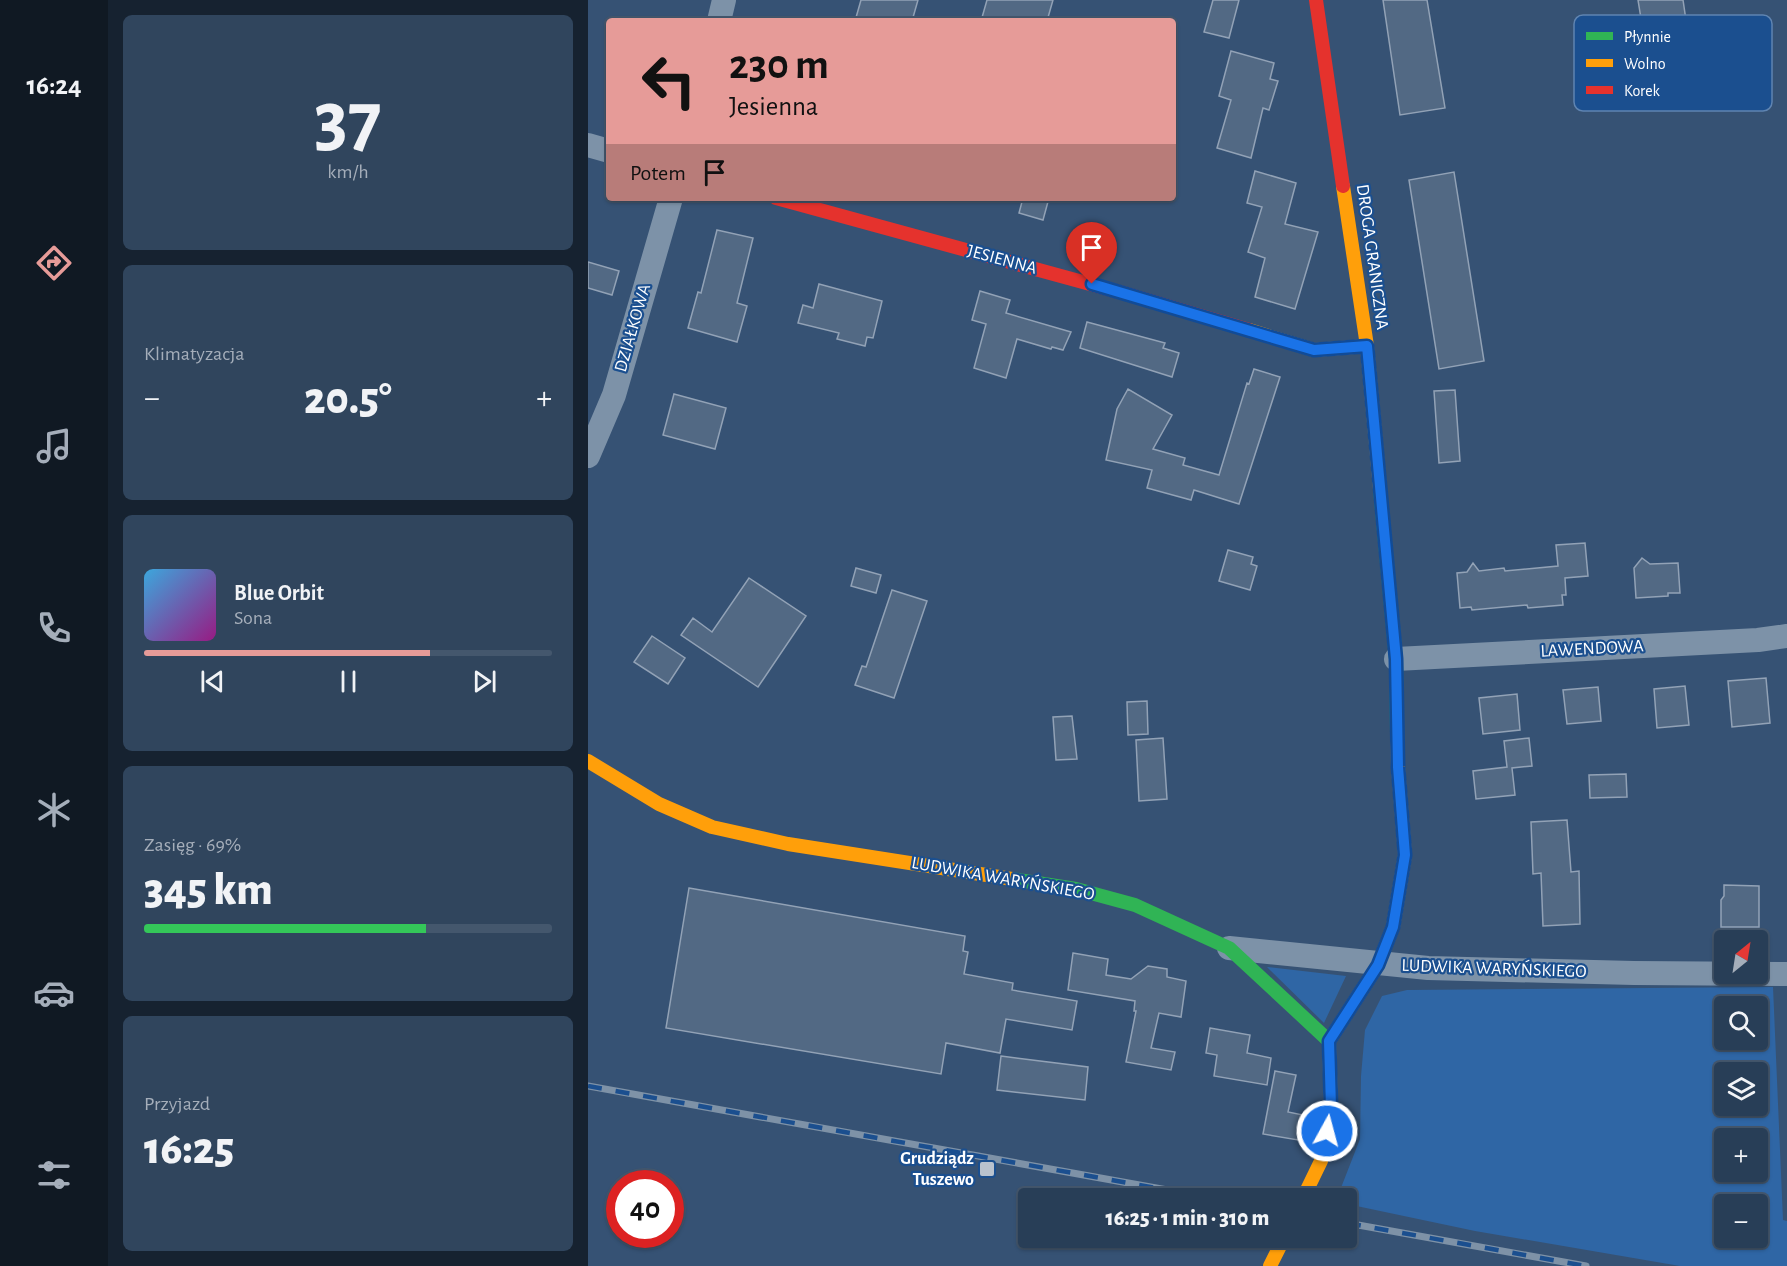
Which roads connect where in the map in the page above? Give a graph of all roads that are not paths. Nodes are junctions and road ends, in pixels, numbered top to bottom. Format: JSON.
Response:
{"nodes":[{"id":1,"x":724,"y":0,"type":"edge"},
{"id":2,"x":1316,"y":0,"type":"edge"},
{"id":3,"x":720,"y":18,"type":"edge"},
{"id":4,"x":588,"y":145,"type":"edge"},
{"id":5,"x":606,"y":150,"type":"edge"},
{"id":6,"x":670,"y":201,"type":"edge"},
{"id":7,"x":787,"y":201,"type":"edge"},
{"id":8,"x":1367,"y":346,"type":"junction"},
{"id":9,"x":588,"y":456,"type":"edge"},
{"id":10,"x":1787,"y":636,"type":"edge"},
{"id":11,"x":1396,"y":659,"type":"junction"},
{"id":12,"x":588,"y":760,"type":"edge"},
{"id":13,"x":1229,"y":948,"type":"junction"},
{"id":14,"x":1378,"y":965,"type":"junction"},
{"id":15,"x":1787,"y":974,"type":"edge"},
{"id":16,"x":1329,"y":1041,"type":"junction"},
{"id":17,"x":1308,"y":1188,"type":"edge"},
{"id":18,"x":1279,"y":1248,"type":"edge"},
{"id":19,"x":1270,"y":1266,"type":"edge"}],
"edges":[{"from":1,"to":3,"type":"street"},
{"from":2,"to":8,"type":"street","name":"DROGA GRANICZNA"},
{"from":4,"to":5,"type":"street"},
{"from":6,"to":9,"type":"street","name":"DZIAŁKOWA"},
{"from":7,"to":8,"type":"street","name":"JESIENNA"},
{"from":8,"to":11,"type":"street","name":"DROGA GRANICZNA"},
{"from":10,"to":11,"type":"street","name":"LAWENDOWA"},
{"from":11,"to":14,"type":"street","name":"DROGA GRANICZNA"},
{"from":12,"to":13,"type":"street","name":"LUDWIKA WARYŃSKIEGO"},
{"from":13,"to":14,"type":"street","name":"LUDWIKA WARYŃSKIEGO"},
{"from":13,"to":16,"type":"street"},
{"from":14,"to":15,"type":"street","name":"LUDWIKA WARYŃSKIEGO"},
{"from":14,"to":16,"type":"street","name":"DROGA GRANICZNA"},
{"from":16,"to":17,"type":"street"},
{"from":18,"to":19,"type":"street"}]}
